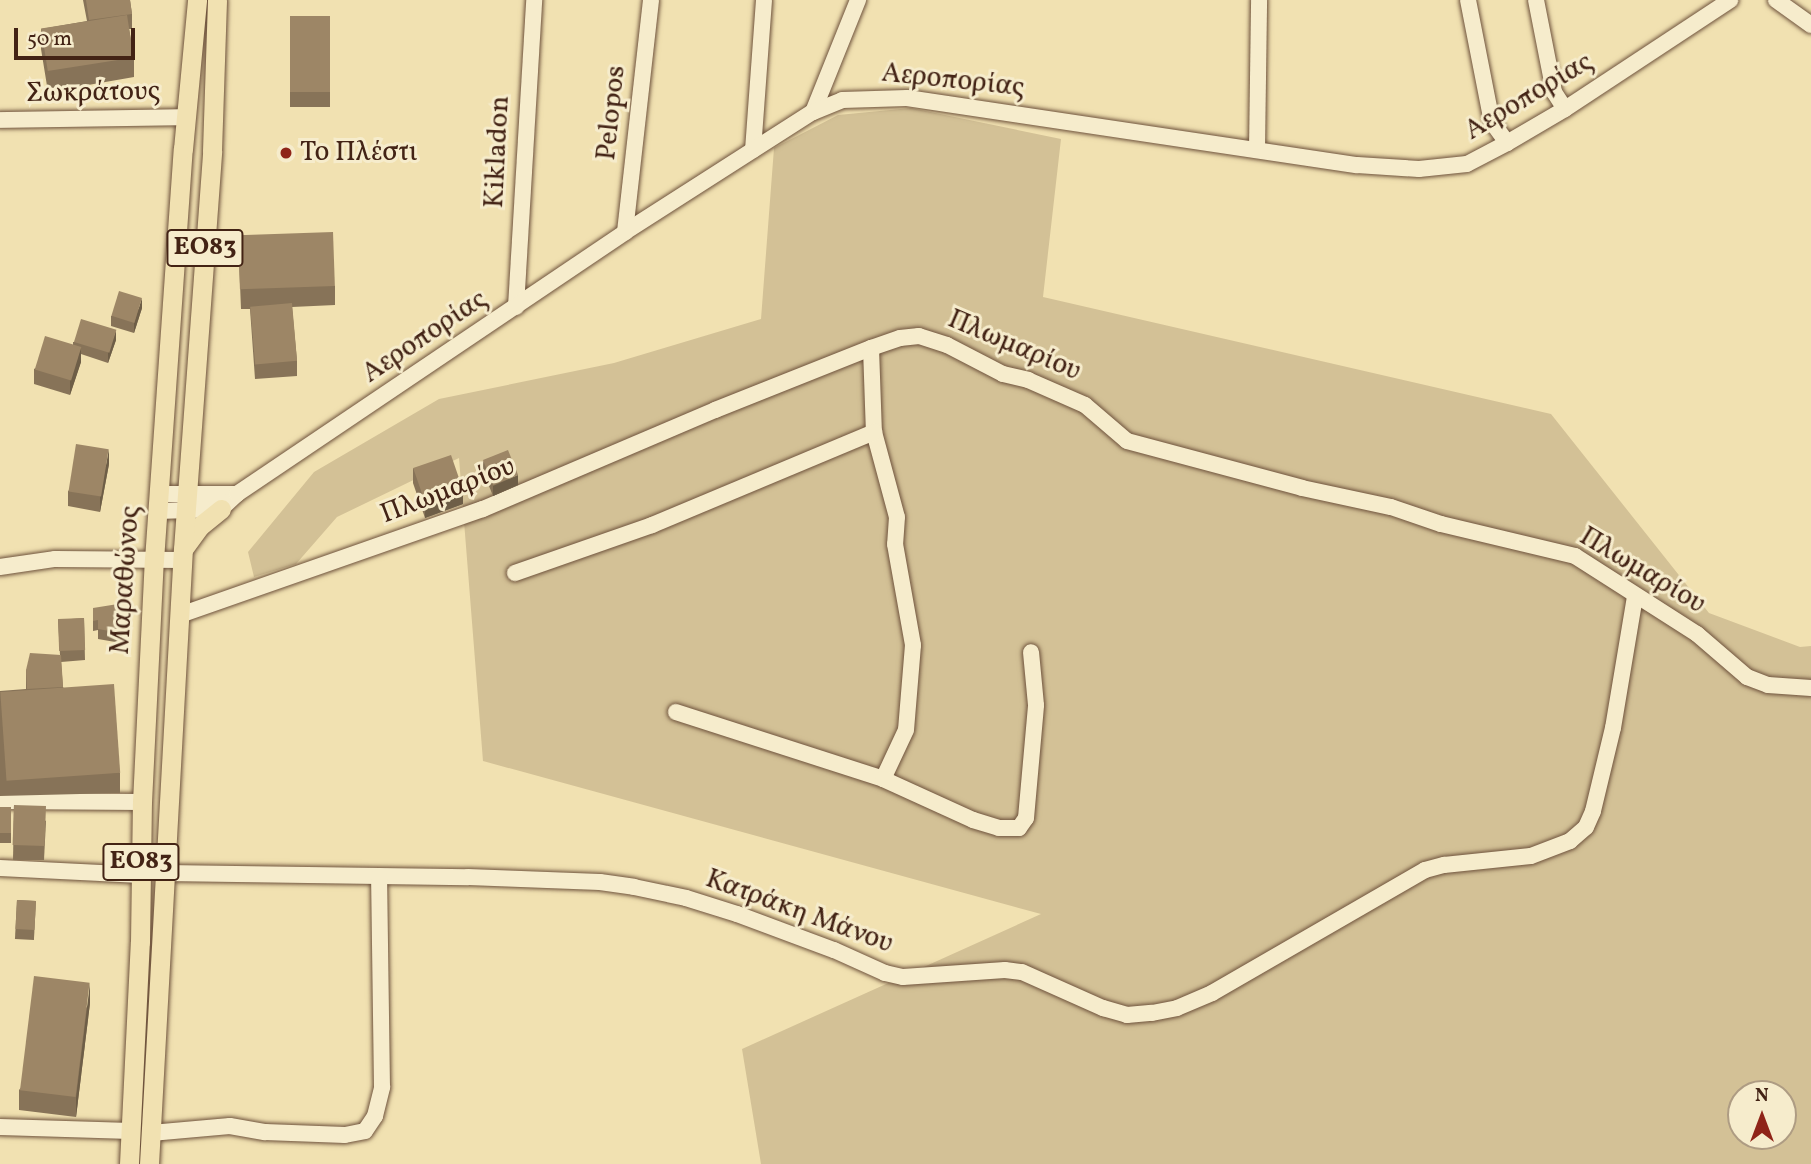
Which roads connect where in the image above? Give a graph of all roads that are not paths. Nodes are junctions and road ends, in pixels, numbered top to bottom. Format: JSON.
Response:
{"nodes":[{"id":1,"x":197,"y":0,"type":"edge"},
{"id":2,"x":217,"y":0,"type":"edge"},
{"id":3,"x":534,"y":0,"type":"edge"},
{"id":4,"x":651,"y":0,"type":"edge"},
{"id":5,"x":764,"y":0,"type":"edge"},
{"id":6,"x":858,"y":0,"type":"edge"},
{"id":7,"x":1259,"y":0,"type":"edge"},
{"id":8,"x":1468,"y":0,"type":"edge"},
{"id":9,"x":1536,"y":0,"type":"edge"},
{"id":10,"x":1730,"y":0,"type":"edge"},
{"id":11,"x":1776,"y":0,"type":"edge"},
{"id":12,"x":1811,"y":25,"type":"edge"},
{"id":13,"x":1565,"y":109,"type":"junction"},
{"id":14,"x":814,"y":111,"type":"junction"},
{"id":15,"x":187,"y":117,"type":"junction"},
{"id":16,"x":0,"y":120,"type":"edge"},
{"id":17,"x":1507,"y":143,"type":"junction"},
{"id":18,"x":753,"y":150,"type":"junction"},
{"id":19,"x":1257,"y":150,"type":"junction"},
{"id":20,"x":625,"y":232,"type":"junction"},
{"id":21,"x":516,"y":307,"type":"junction"},
{"id":22,"x":871,"y":348,"type":"junction"},
{"id":23,"x":874,"y":432,"type":"junction"},
{"id":24,"x":237,"y":494,"type":"junction"},
{"id":25,"x":159,"y":503,"type":"junction"},
{"id":26,"x":186,"y":503,"type":"junction"},
{"id":27,"x":221,"y":509,"type":"junction"},
{"id":28,"x":183,"y":555,"type":"junction"},
{"id":29,"x":154,"y":560,"type":"junction"},
{"id":30,"x":0,"y":568,"type":"edge"},
{"id":31,"x":515,"y":572,"type":"dead end"},
{"id":32,"x":1634,"y":596,"type":"junction"},
{"id":33,"x":180,"y":615,"type":"junction"},
{"id":34,"x":1031,"y":652,"type":"dead end"},
{"id":35,"x":1811,"y":688,"type":"edge"},
{"id":36,"x":676,"y":712,"type":"dead end"},
{"id":37,"x":883,"y":779,"type":"junction"},
{"id":38,"x":0,"y":801,"type":"edge"},
{"id":39,"x":142,"y":802,"type":"junction"},
{"id":40,"x":0,"y":868,"type":"edge"},
{"id":41,"x":165,"y":873,"type":"junction"},
{"id":42,"x":141,"y":875,"type":"junction"},
{"id":43,"x":379,"y":876,"type":"junction"},
{"id":44,"x":0,"y":1127,"type":"edge"},
{"id":45,"x":141,"y":1132,"type":"junction"},
{"id":46,"x":129,"y":1164,"type":"edge"},
{"id":47,"x":149,"y":1164,"type":"edge"}],
"edges":[{"from":1,"to":15,"type":"main road","name":"Μαραθώνος","number":"ΕΟ83"},
{"from":2,"to":26,"type":"main road","name":"Μαραθώνος","number":"ΕΟ83"},
{"from":3,"to":21,"type":"street","name":"Kikladon"},
{"from":4,"to":20,"type":"street","name":"Pelopos"},
{"from":5,"to":18,"type":"street"},
{"from":6,"to":14,"type":"street"},
{"from":7,"to":19,"type":"street"},
{"from":8,"to":17,"type":"street"},
{"from":9,"to":13,"type":"street"},
{"from":10,"to":13,"type":"street","name":"Αεροπορίας"},
{"from":11,"to":12,"type":"street"},
{"from":13,"to":17,"type":"street","name":"Αεροπορίας"},
{"from":14,"to":18,"type":"street","name":"Αεροπορίας"},
{"from":14,"to":19,"type":"street","name":"Αεροπορίας"},
{"from":15,"to":16,"type":"street","name":"Σωκράτους"},
{"from":15,"to":25,"type":"main road","name":"Μαραθώνος","number":"ΕΟ83"},
{"from":17,"to":19,"type":"street","name":"Αεροπορίας"},
{"from":18,"to":20,"type":"street","name":"Αεροπορίας"},
{"from":20,"to":21,"type":"street","name":"Αεροπορίας"},
{"from":21,"to":24,"type":"street","name":"Αεροπορίας"},
{"from":22,"to":23,"type":"street"},
{"from":22,"to":32,"type":"street","name":"Πλωμαρίου"},
{"from":22,"to":33,"type":"street","name":"Πλωμαρίου"},
{"from":23,"to":31,"type":"street"},
{"from":23,"to":37,"type":"street"},
{"from":24,"to":26,"type":"street"},
{"from":24,"to":27,"type":"street","name":"Αεροπορίας"},
{"from":25,"to":26,"type":"street"},
{"from":25,"to":29,"type":"main road","name":"Μαραθώνος","number":"ΕΟ83"},
{"from":26,"to":27,"type":"street"},
{"from":26,"to":28,"type":"main road","name":"Μαραθώνος","number":"ΕΟ83"},
{"from":27,"to":28,"type":"main road"},
{"from":28,"to":29,"type":"street"},
{"from":28,"to":33,"type":"main road","name":"Μαραθώνος","number":"ΕΟ83"},
{"from":29,"to":30,"type":"street"},
{"from":29,"to":39,"type":"main road","name":"Μαραθώνος","number":"ΕΟ83"},
{"from":32,"to":35,"type":"street","name":"Πλωμαρίου"},
{"from":32,"to":43,"type":"street","name":"Κατράκη Μάνου"},
{"from":33,"to":41,"type":"main road","name":"Μαραθώνος","number":"ΕΟ83"},
{"from":34,"to":37,"type":"street"},
{"from":36,"to":37,"type":"street"},
{"from":38,"to":39,"type":"street"},
{"from":39,"to":42,"type":"main road","name":"Μαραθώνος","number":"ΕΟ83"},
{"from":40,"to":42,"type":"street"},
{"from":41,"to":43,"type":"street","name":"Κατράκη Μάνου"},
{"from":41,"to":45,"type":"main road","name":"Μαραθώνος","number":"ΕΟ83"},
{"from":42,"to":45,"type":"main road","name":"Μαραθώνος","number":"ΕΟ83"},
{"from":43,"to":45,"type":"street"},
{"from":44,"to":45,"type":"street"},
{"from":45,"to":46,"type":"main road","name":"Μαραθώνος","number":"ΕΟ83"},
{"from":45,"to":47,"type":"main road","name":"Μαραθώνος","number":"ΕΟ83"}]}
